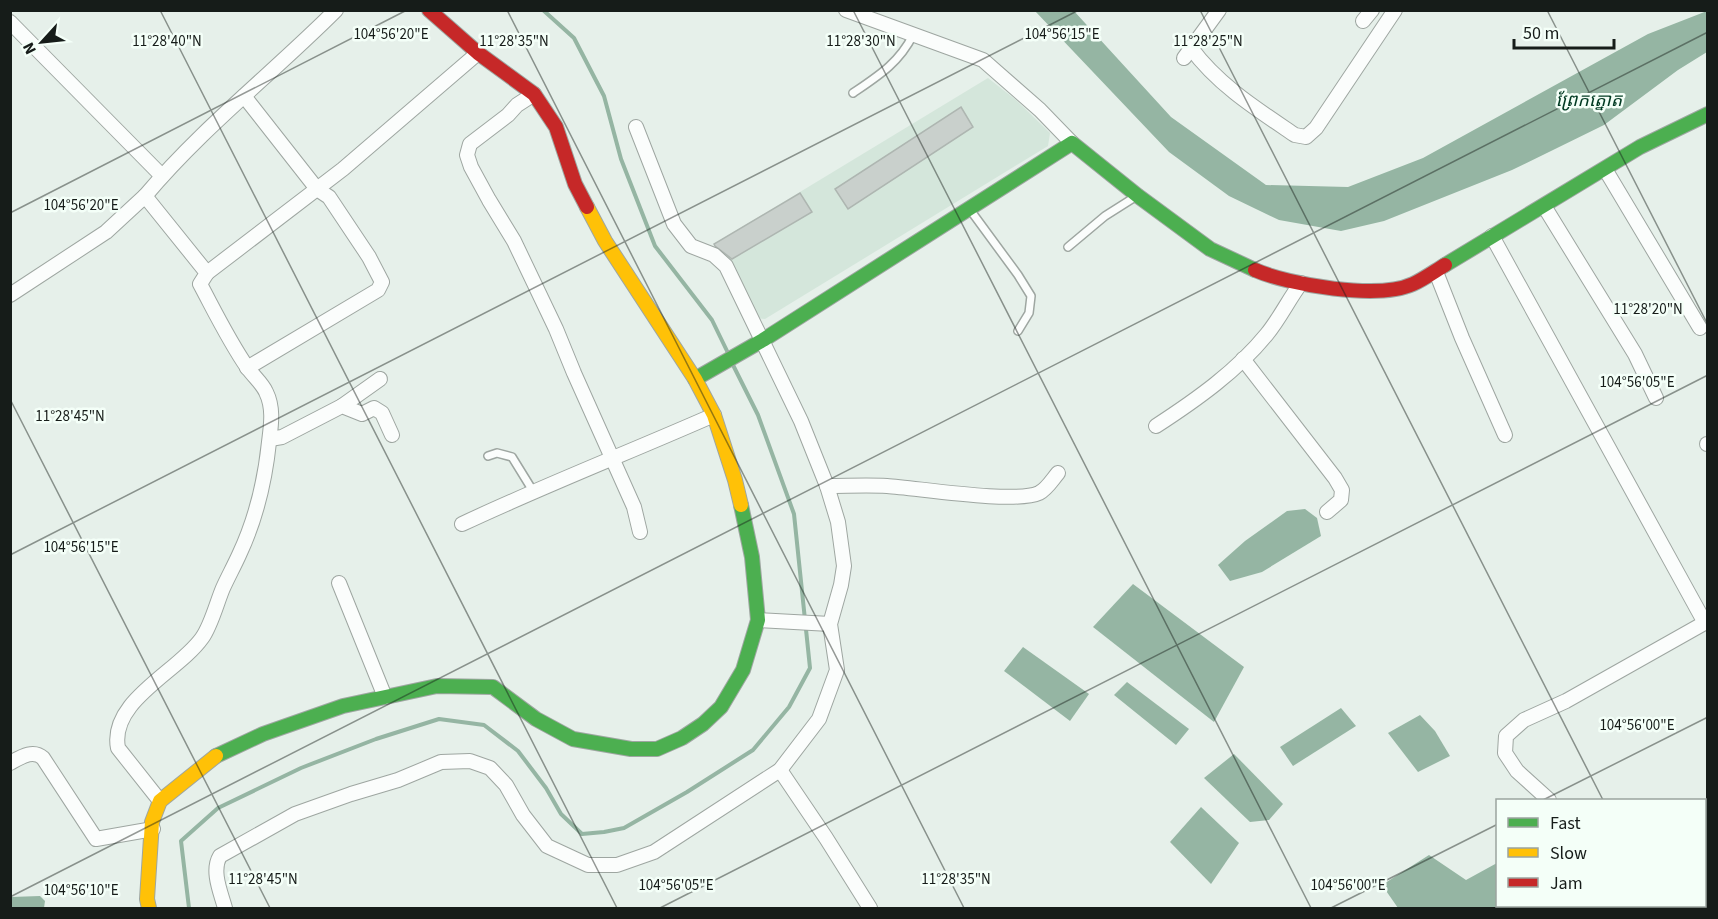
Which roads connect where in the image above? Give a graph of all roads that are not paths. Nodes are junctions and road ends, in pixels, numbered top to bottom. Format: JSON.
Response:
{"nodes":[{"id":1,"x":336,"y":10,"type":"edge"},
{"id":2,"x":429,"y":10,"type":"edge"},
{"id":3,"x":846,"y":10,"type":"edge"},
{"id":4,"x":1219,"y":10,"type":"edge"},
{"id":5,"x":1395,"y":10,"type":"edge"},
{"id":6,"x":10,"y":22,"type":"edge"},
{"id":7,"x":914,"y":35,"type":"junction"},
{"id":8,"x":478,"y":53,"type":"junction"},
{"id":9,"x":534,"y":93,"type":"junction"},
{"id":10,"x":853,"y":93,"type":"dead end"},
{"id":11,"x":244,"y":96,"type":"junction"},
{"id":12,"x":1707,"y":114,"type":"edge"},
{"id":13,"x":636,"y":127,"type":"dead end"},
{"id":14,"x":1072,"y":143,"type":"junction"},
{"id":15,"x":1605,"y":169,"type":"junction"},
{"id":16,"x":162,"y":176,"type":"junction"},
{"id":17,"x":317,"y":189,"type":"junction"},
{"id":18,"x":146,"y":196,"type":"junction"},
{"id":19,"x":1138,"y":196,"type":"junction"},
{"id":20,"x":1544,"y":206,"type":"junction"},
{"id":21,"x":969,"y":209,"type":"junction"},
{"id":22,"x":1492,"y":236,"type":"junction"},
{"id":23,"x":1068,"y":247,"type":"dead end"},
{"id":24,"x":1436,"y":272,"type":"junction"},
{"id":25,"x":207,"y":273,"type":"junction"},
{"id":26,"x":1301,"y":283,"type":"junction"},
{"id":27,"x":10,"y":295,"type":"edge"},
{"id":28,"x":1700,"y":328,"type":"dead end"},
{"id":29,"x":1018,"y":331,"type":"dead end"},
{"id":30,"x":763,"y":340,"type":"junction"},
{"id":31,"x":1243,"y":359,"type":"junction"},
{"id":32,"x":247,"y":368,"type":"junction"},
{"id":33,"x":380,"y":379,"type":"dead end"},
{"id":34,"x":695,"y":379,"type":"junction"},
{"id":35,"x":1656,"y":398,"type":"dead end"},
{"id":36,"x":342,"y":406,"type":"junction"},
{"id":37,"x":714,"y":415,"type":"junction"},
{"id":38,"x":1156,"y":426,"type":"dead end"},
{"id":39,"x":392,"y":435,"type":"dead end"},
{"id":40,"x":1505,"y":435,"type":"dead end"},
{"id":41,"x":270,"y":439,"type":"junction"},
{"id":42,"x":488,"y":456,"type":"dead end"},
{"id":43,"x":613,"y":459,"type":"junction"},
{"id":44,"x":1058,"y":473,"type":"dead end"},
{"id":45,"x":826,"y":486,"type":"junction"},
{"id":46,"x":533,"y":491,"type":"junction"},
{"id":47,"x":1327,"y":512,"type":"dead end"},
{"id":48,"x":462,"y":524,"type":"dead end"},
{"id":49,"x":640,"y":532,"type":"dead end"},
{"id":50,"x":339,"y":583,"type":"dead end"},
{"id":51,"x":758,"y":620,"type":"junction"},
{"id":52,"x":1706,"y":622,"type":"edge"},
{"id":53,"x":830,"y":624,"type":"junction"},
{"id":54,"x":385,"y":697,"type":"junction"},
{"id":55,"x":10,"y":763,"type":"edge"},
{"id":56,"x":780,"y":770,"type":"junction"},
{"id":57,"x":1547,"y":799,"type":"edge"},
{"id":58,"x":160,"y":801,"type":"junction"},
{"id":59,"x":153,"y":829,"type":"junction"},
{"id":60,"x":149,"y":909,"type":"edge"},
{"id":61,"x":225,"y":909,"type":"edge"},
{"id":62,"x":870,"y":909,"type":"edge"}],
"edges":[{"from":1,"to":11,"type":"street"},
{"from":2,"to":8,"type":"street"},
{"from":3,"to":7,"type":"street"},
{"from":4,"to":5,"type":"street"},
{"from":6,"to":16,"type":"street"},
{"from":7,"to":10,"type":"lane"},
{"from":7,"to":14,"type":"street"},
{"from":8,"to":9,"type":"street"},
{"from":8,"to":17,"type":"street"},
{"from":9,"to":34,"type":"street"},
{"from":9,"to":43,"type":"street"},
{"from":11,"to":16,"type":"street"},
{"from":11,"to":17,"type":"street"},
{"from":12,"to":15,"type":"street"},
{"from":13,"to":30,"type":"street"},
{"from":14,"to":19,"type":"street"},
{"from":14,"to":21,"type":"street"},
{"from":15,"to":20,"type":"street"},
{"from":15,"to":28,"type":"street"},
{"from":16,"to":18,"type":"street"},
{"from":17,"to":25,"type":"street"},
{"from":17,"to":32,"type":"street"},
{"from":18,"to":25,"type":"street"},
{"from":18,"to":27,"type":"street"},
{"from":19,"to":23,"type":"lane"},
{"from":19,"to":26,"type":"street"},
{"from":20,"to":22,"type":"street"},
{"from":20,"to":35,"type":"street"},
{"from":21,"to":29,"type":"lane"},
{"from":21,"to":30,"type":"street"},
{"from":22,"to":24,"type":"street"},
{"from":22,"to":52,"type":"street"},
{"from":24,"to":26,"type":"street"},
{"from":24,"to":40,"type":"street"},
{"from":25,"to":32,"type":"street"},
{"from":26,"to":31,"type":"street"},
{"from":30,"to":34,"type":"street"},
{"from":30,"to":45,"type":"street"},
{"from":31,"to":38,"type":"street"},
{"from":31,"to":47,"type":"street"},
{"from":32,"to":41,"type":"street"},
{"from":33,"to":36,"type":"street"},
{"from":34,"to":37,"type":"street"},
{"from":36,"to":39,"type":"street"},
{"from":36,"to":41,"type":"street"},
{"from":37,"to":43,"type":"street"},
{"from":37,"to":51,"type":"street"},
{"from":41,"to":58,"type":"street"},
{"from":42,"to":46,"type":"lane"},
{"from":43,"to":46,"type":"street"},
{"from":43,"to":49,"type":"street"},
{"from":44,"to":45,"type":"street"},
{"from":45,"to":53,"type":"street"},
{"from":46,"to":48,"type":"street"},
{"from":50,"to":54,"type":"street"},
{"from":51,"to":53,"type":"street"},
{"from":51,"to":54,"type":"street"},
{"from":52,"to":57,"type":"street"},
{"from":53,"to":56,"type":"street"},
{"from":54,"to":58,"type":"street"},
{"from":55,"to":59,"type":"street"},
{"from":56,"to":61,"type":"street"},
{"from":56,"to":62,"type":"street"},
{"from":58,"to":59,"type":"street"},
{"from":59,"to":60,"type":"street"}]}
